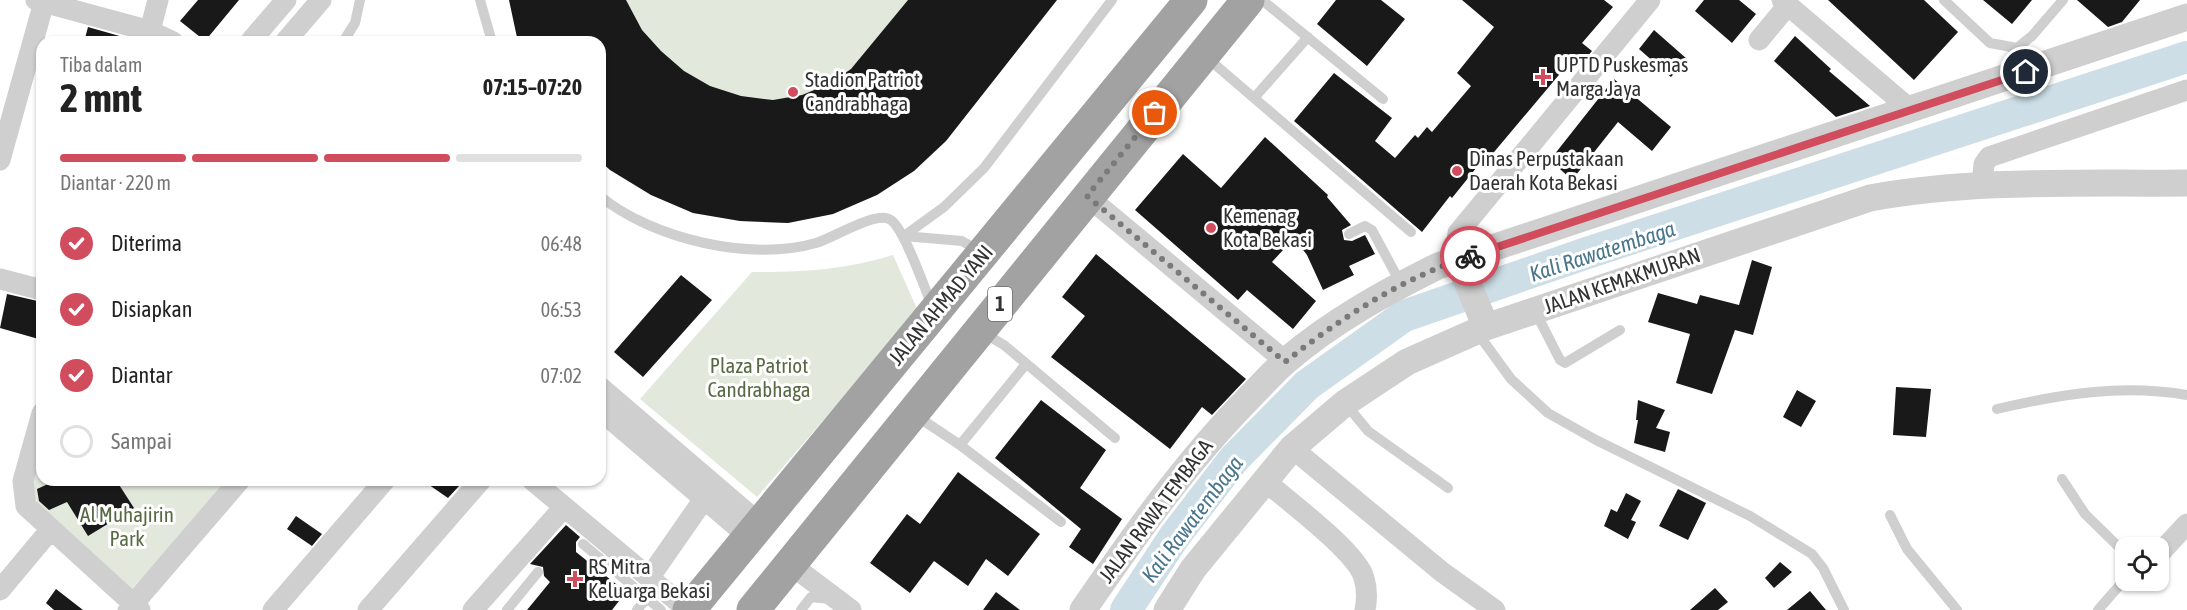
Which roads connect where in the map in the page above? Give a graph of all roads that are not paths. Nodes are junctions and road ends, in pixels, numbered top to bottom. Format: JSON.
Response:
{"nodes":[{"id":1,"x":158,"y":0,"type":"edge"},
{"id":2,"x":286,"y":0,"type":"edge"},
{"id":3,"x":321,"y":0,"type":"edge"},
{"id":4,"x":360,"y":0,"type":"edge"},
{"id":5,"x":480,"y":0,"type":"edge"},
{"id":6,"x":1112,"y":0,"type":"edge"},
{"id":7,"x":1191,"y":0,"type":"edge"},
{"id":8,"x":1248,"y":0,"type":"edge"},
{"id":9,"x":1262,"y":0,"type":"edge"},
{"id":10,"x":1650,"y":0,"type":"edge"},
{"id":11,"x":1944,"y":0,"type":"edge"},
{"id":12,"x":2063,"y":0,"type":"edge"},
{"id":13,"x":45,"y":2,"type":"edge"},
{"id":14,"x":1788,"y":2,"type":"edge"},
{"id":15,"x":2187,"y":17,"type":"edge"},
{"id":16,"x":145,"y":36,"type":"edge"},
{"id":17,"x":148,"y":36,"type":"edge"},
{"id":18,"x":255,"y":36,"type":"edge"},
{"id":19,"x":290,"y":36,"type":"edge"},
{"id":20,"x":347,"y":36,"type":"edge"},
{"id":21,"x":490,"y":36,"type":"edge"},
{"id":22,"x":1308,"y":37,"type":"junction"},
{"id":23,"x":1759,"y":40,"type":"dead end"},
{"id":24,"x":1202,"y":54,"type":"junction"},
{"id":25,"x":2187,"y":90,"type":"edge"},
{"id":26,"x":1254,"y":98,"type":"junction"},
{"id":27,"x":1383,"y":99,"type":"dead end"},
{"id":28,"x":1911,"y":110,"type":"junction"},
{"id":29,"x":0,"y":160,"type":"edge"},
{"id":30,"x":2187,"y":183,"type":"edge"},
{"id":31,"x":1982,"y":185,"type":"junction"},
{"id":32,"x":1087,"y":196,"type":"junction"},
{"id":33,"x":606,"y":201,"type":"edge"},
{"id":34,"x":1411,"y":231,"type":"dead end"},
{"id":35,"x":1349,"y":234,"type":"dead end"},
{"id":36,"x":904,"y":236,"type":"junction"},
{"id":37,"x":984,"y":254,"type":"junction"},
{"id":38,"x":1459,"y":263,"type":"junction"},
{"id":39,"x":0,"y":279,"type":"edge"},
{"id":40,"x":1401,"y":285,"type":"junction"},
{"id":41,"x":36,"y":288,"type":"edge"},
{"id":42,"x":1535,"y":311,"type":"junction"},
{"id":43,"x":936,"y":312,"type":"junction"},
{"id":44,"x":1481,"y":325,"type":"junction"},
{"id":45,"x":979,"y":330,"type":"junction"},
{"id":46,"x":1620,"y":330,"type":"dead end"},
{"id":47,"x":1285,"y":362,"type":"junction"},
{"id":48,"x":1026,"y":364,"type":"junction"},
{"id":49,"x":606,"y":393,"type":"edge"},
{"id":50,"x":2187,"y":395,"type":"edge"},
{"id":51,"x":1345,"y":403,"type":"junction"},
{"id":52,"x":1997,"y":409,"type":"dead end"},
{"id":53,"x":912,"y":413,"type":"junction"},
{"id":54,"x":606,"y":415,"type":"edge"},
{"id":55,"x":36,"y":434,"type":"edge"},
{"id":56,"x":1115,"y":438,"type":"dead end"},
{"id":57,"x":960,"y":445,"type":"junction"},
{"id":58,"x":1292,"y":448,"type":"junction"},
{"id":59,"x":2062,"y":479,"type":"dead end"},
{"id":60,"x":1265,"y":481,"type":"junction"},
{"id":61,"x":235,"y":486,"type":"edge"},
{"id":62,"x":380,"y":486,"type":"edge"},
{"id":63,"x":476,"y":486,"type":"edge"},
{"id":64,"x":539,"y":486,"type":"edge"},
{"id":65,"x":1448,"y":488,"type":"dead end"},
{"id":66,"x":704,"y":499,"type":"junction"},
{"id":67,"x":564,"y":507,"type":"junction"},
{"id":68,"x":1890,"y":515,"type":"dead end"},
{"id":69,"x":1061,"y":522,"type":"dead end"},
{"id":70,"x":2187,"y":524,"type":"edge"},
{"id":71,"x":51,"y":529,"type":"junction"},
{"id":72,"x":754,"y":530,"type":"junction"},
{"id":73,"x":2115,"y":543,"type":"edge"},
{"id":74,"x":2169,"y":543,"type":"edge"},
{"id":75,"x":583,"y":544,"type":"dead end"},
{"id":76,"x":790,"y":564,"type":"junction"},
{"id":77,"x":538,"y":572,"type":"dead end"},
{"id":78,"x":648,"y":588,"type":"junction"},
{"id":79,"x":0,"y":590,"type":"edge"},
{"id":80,"x":2115,"y":591,"type":"edge"},
{"id":81,"x":133,"y":608,"type":"edge"},
{"id":82,"x":280,"y":608,"type":"edge"},
{"id":83,"x":368,"y":610,"type":"edge"},
{"id":84,"x":473,"y":610,"type":"edge"},
{"id":85,"x":507,"y":610,"type":"edge"},
{"id":86,"x":637,"y":610,"type":"edge"},
{"id":87,"x":661,"y":610,"type":"edge"},
{"id":88,"x":688,"y":610,"type":"edge"},
{"id":89,"x":753,"y":610,"type":"edge"},
{"id":90,"x":801,"y":610,"type":"edge"},
{"id":91,"x":844,"y":610,"type":"edge"},
{"id":92,"x":850,"y":610,"type":"edge"},
{"id":93,"x":1083,"y":610,"type":"edge"},
{"id":94,"x":1167,"y":610,"type":"edge"},
{"id":95,"x":1365,"y":610,"type":"edge"},
{"id":96,"x":1495,"y":610,"type":"edge"},
{"id":97,"x":1844,"y":610,"type":"edge"},
{"id":98,"x":1957,"y":610,"type":"edge"},
{"id":99,"x":2098,"y":610,"type":"edge"}],
"edges":[{"from":1,"to":17,"type":"street"},
{"from":2,"to":18,"type":"street"},
{"from":3,"to":19,"type":"street"},
{"from":4,"to":20,"type":"lane"},
{"from":5,"to":21,"type":"lane"},
{"from":6,"to":36,"type":"lane"},
{"from":7,"to":37,"type":"highway","name":"JALAN AHMAD YANI","number":"1"},
{"from":8,"to":24,"type":"highway","name":"JALAN AHMAD YANI","number":"1"},
{"from":9,"to":22,"type":"lane"},
{"from":10,"to":38,"type":"street"},
{"from":11,"to":12,"type":"lane"},
{"from":13,"to":16,"type":"street"},
{"from":13,"to":29,"type":"street"},
{"from":14,"to":23,"type":"street"},
{"from":14,"to":28,"type":"street"},
{"from":15,"to":28,"type":"street","name":"JALAN RAWA TEMBAGA"},
{"from":22,"to":26,"type":"lane"},
{"from":22,"to":27,"type":"lane"},
{"from":24,"to":26,"type":"lane"},
{"from":24,"to":32,"type":"highway","name":"JALAN AHMAD YANI","number":"1"},
{"from":25,"to":31,"type":"street"},
{"from":26,"to":34,"type":"lane"},
{"from":28,"to":38,"type":"street","name":"JALAN RAWA TEMBAGA"},
{"from":30,"to":31,"type":"street","name":"JALAN KEMAKMURAN"},
{"from":31,"to":42,"type":"street","name":"JALAN KEMAKMURAN"},
{"from":32,"to":45,"type":"highway","name":"JALAN AHMAD YANI","number":"1"},
{"from":32,"to":47,"type":"street"},
{"from":33,"to":36,"type":"lane"},
{"from":35,"to":40,"type":"lane"},
{"from":36,"to":37,"type":"lane"},
{"from":36,"to":43,"type":"lane"},
{"from":37,"to":43,"type":"highway","name":"JALAN AHMAD YANI","number":"1"},
{"from":38,"to":40,"type":"street","name":"JALAN RAWA TEMBAGA"},
{"from":38,"to":44,"type":"street"},
{"from":39,"to":41,"type":"street"},
{"from":40,"to":47,"type":"street","name":"JALAN RAWA TEMBAGA"},
{"from":42,"to":44,"type":"street","name":"JALAN KEMAKMURAN"},
{"from":42,"to":46,"type":"lane"},
{"from":43,"to":72,"type":"highway","name":"JALAN AHMAD YANI","number":"1"},
{"from":44,"to":51,"type":"street","name":"JALAN KEMAKMURAN"},
{"from":44,"to":97,"type":"lane"},
{"from":45,"to":48,"type":"lane"},
{"from":45,"to":53,"type":"highway","name":"JALAN AHMAD YANI","number":"1"},
{"from":47,"to":93,"type":"street","name":"JALAN RAWA TEMBAGA"},
{"from":48,"to":56,"type":"lane"},
{"from":48,"to":57,"type":"lane"},
{"from":49,"to":72,"type":"street"},
{"from":50,"to":52,"type":"lane"},
{"from":51,"to":58,"type":"street","name":"JALAN KEMAKMURAN"},
{"from":51,"to":65,"type":"lane"},
{"from":53,"to":57,"type":"lane"},
{"from":53,"to":76,"type":"highway","name":"JALAN AHMAD YANI","number":"1"},
{"from":54,"to":66,"type":"street"},
{"from":55,"to":71,"type":"street"},
{"from":57,"to":69,"type":"lane"},
{"from":58,"to":60,"type":"street","name":"JALAN KEMAKMURAN"},
{"from":58,"to":96,"type":"street"},
{"from":59,"to":73,"type":"lane"},
{"from":60,"to":94,"type":"street","name":"JALAN KEMAKMURAN"},
{"from":60,"to":95,"type":"street"},
{"from":61,"to":81,"type":"street"},
{"from":62,"to":82,"type":"street"},
{"from":63,"to":83,"type":"street"},
{"from":64,"to":67,"type":"street"},
{"from":66,"to":72,"type":"street"},
{"from":66,"to":78,"type":"street"},
{"from":67,"to":78,"type":"street"},
{"from":67,"to":84,"type":"street"},
{"from":68,"to":98,"type":"lane"},
{"from":70,"to":74,"type":"street"},
{"from":71,"to":79,"type":"street"},
{"from":71,"to":81,"type":"street"},
{"from":72,"to":88,"type":"highway","name":"JALAN AHMAD YANI","number":"1"},
{"from":75,"to":78,"type":"lane"},
{"from":76,"to":89,"type":"highway","name":"JALAN AHMAD YANI","number":"1"},
{"from":76,"to":92,"type":"street"},
{"from":77,"to":85,"type":"lane"},
{"from":78,"to":86,"type":"lane"},
{"from":78,"to":87,"type":"lane"},
{"from":78,"to":88,"type":"street"},
{"from":80,"to":99,"type":"lane"},
{"from":90,"to":91,"type":"lane"}]}
